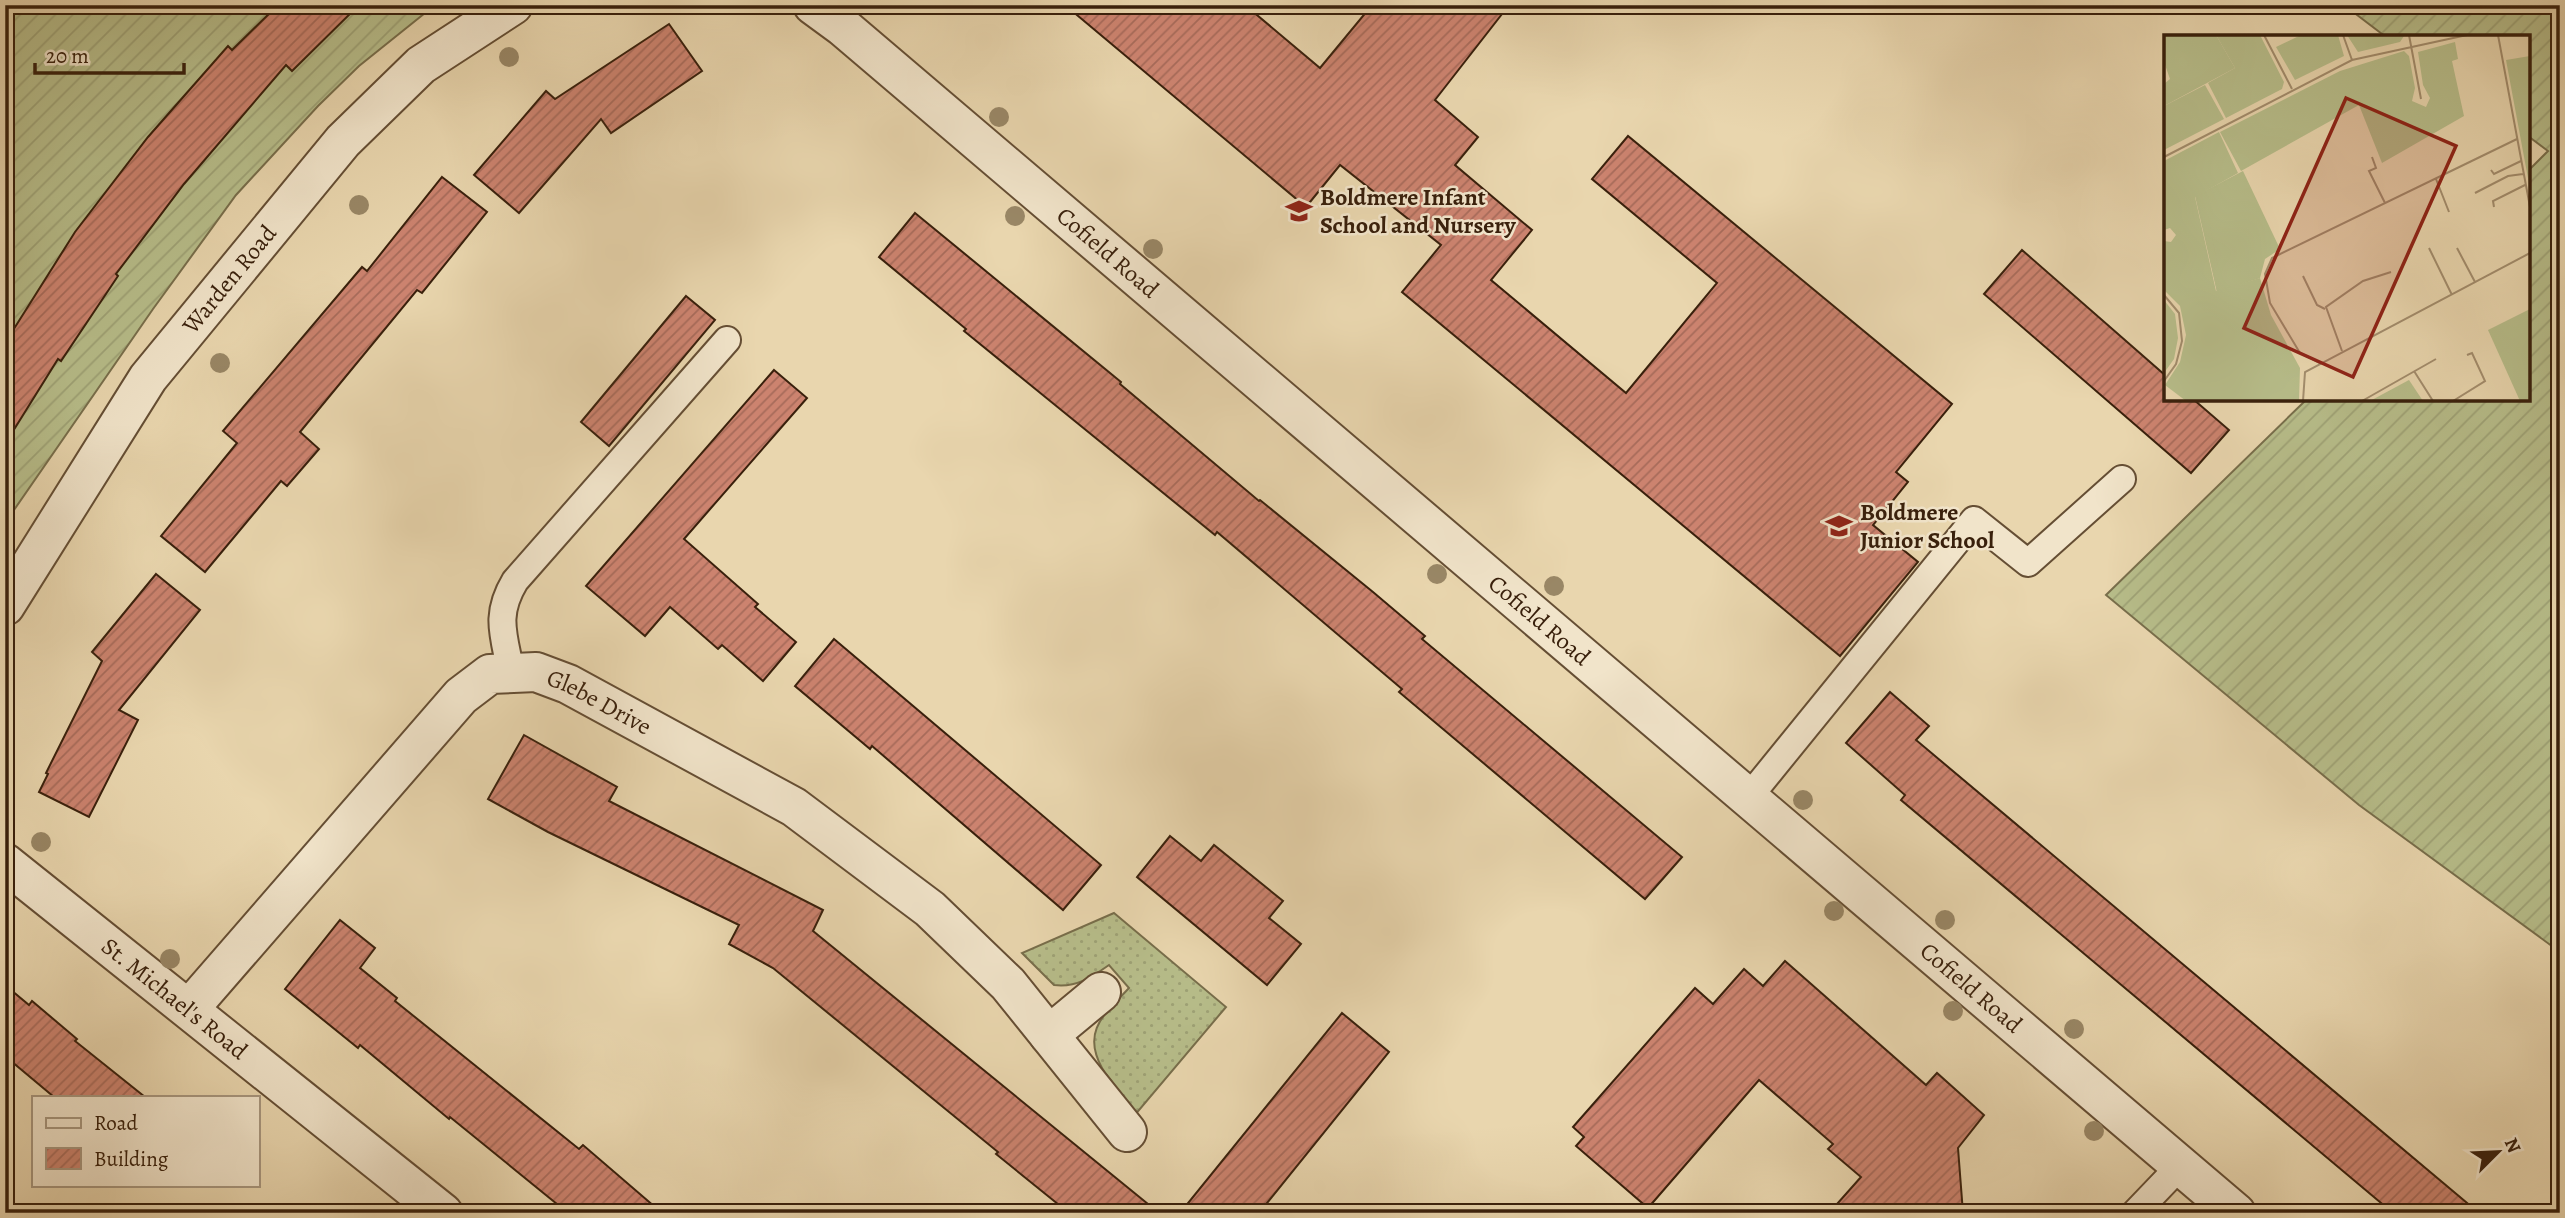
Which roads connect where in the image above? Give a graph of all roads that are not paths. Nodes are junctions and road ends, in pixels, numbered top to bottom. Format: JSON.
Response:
{"nodes":[{"id":1,"x":513,"y":5,"type":"edge"},
{"id":2,"x":828,"y":16,"type":"edge"},
{"id":3,"x":727,"y":340,"type":"dead end"},
{"id":4,"x":2122,"y":480,"type":"dead end"},
{"id":5,"x":5,"y":606,"type":"edge"},
{"id":6,"x":511,"y":673,"type":"junction"},
{"id":7,"x":1748,"y":798,"type":"junction"},
{"id":8,"x":5,"y":863,"type":"edge"},
{"id":9,"x":1101,"y":992,"type":"dead end"},
{"id":10,"x":189,"y":1009,"type":"junction"},
{"id":11,"x":1049,"y":1035,"type":"junction"},
{"id":12,"x":1127,"y":1132,"type":"dead end"},
{"id":13,"x":2180,"y":1166,"type":"junction"},
{"id":14,"x":443,"y":1213,"type":"edge"},
{"id":15,"x":2134,"y":1213,"type":"edge"},
{"id":16,"x":2236,"y":1213,"type":"edge"}],
"edges":[{"from":1,"to":5,"type":"street","name":"Warden Road"},
{"from":2,"to":7,"type":"street","name":"Cofield Road"},
{"from":3,"to":6,"type":"lane"},
{"from":4,"to":7,"type":"lane"},
{"from":6,"to":10,"type":"street","name":"Glebe Drive"},
{"from":6,"to":11,"type":"street","name":"Glebe Drive"},
{"from":7,"to":13,"type":"street","name":"Cofield Road"},
{"from":8,"to":10,"type":"street","name":"St. Michael's Road"},
{"from":9,"to":11,"type":"street"},
{"from":10,"to":14,"type":"street","name":"St. Michael's Road"},
{"from":11,"to":12,"type":"street","name":"Glebe Drive"},
{"from":13,"to":15,"type":"lane"},
{"from":13,"to":16,"type":"street","name":"Cofield Road"}]}
